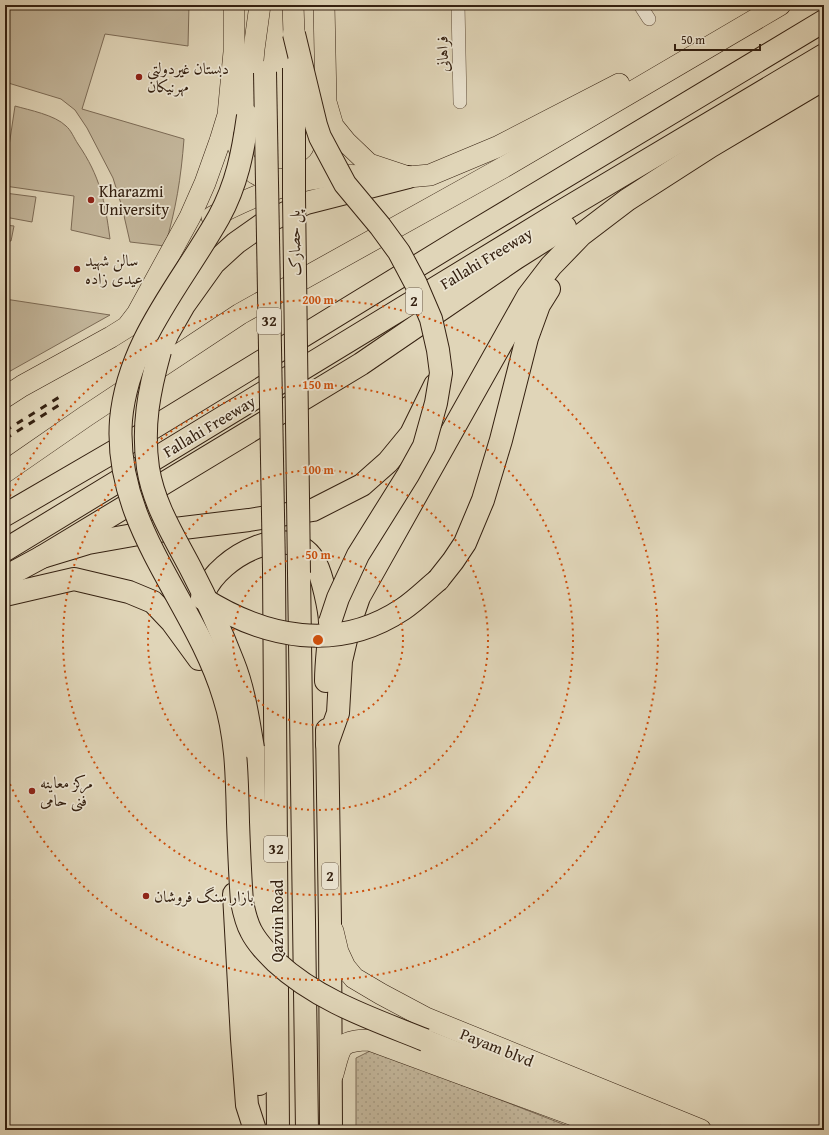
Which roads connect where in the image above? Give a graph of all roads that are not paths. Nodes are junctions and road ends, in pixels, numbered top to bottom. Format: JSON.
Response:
{"nodes":[{"id":1,"x":234,"y":5,"type":"edge"},
{"id":2,"x":260,"y":5,"type":"edge"},
{"id":3,"x":264,"y":5,"type":"edge"},
{"id":4,"x":293,"y":5,"type":"edge"},
{"id":5,"x":324,"y":5,"type":"edge"},
{"id":6,"x":458,"y":5,"type":"edge"},
{"id":7,"x":640,"y":5,"type":"edge"},
{"id":8,"x":780,"y":5,"type":"edge"},
{"id":9,"x":649,"y":19,"type":"dead end"},
{"id":10,"x":824,"y":21,"type":"edge"},
{"id":11,"x":294,"y":34,"type":"junction"},
{"id":12,"x":824,"y":55,"type":"edge"},
{"id":13,"x":685,"y":61,"type":"junction"},
{"id":14,"x":265,"y":72,"type":"joint"},
{"id":15,"x":824,"y":79,"type":"edge"},
{"id":16,"x":460,"y":102,"type":"dead end"},
{"id":17,"x":747,"y":102,"type":"junction"},
{"id":18,"x":238,"y":115,"type":"junction"},
{"id":19,"x":333,"y":126,"type":"junction"},
{"id":20,"x":408,"y":177,"type":"junction"},
{"id":21,"x":581,"y":234,"type":"junction"},
{"id":22,"x":177,"y":241,"type":"junction"},
{"id":23,"x":441,"y":373,"type":"junction"},
{"id":24,"x":5,"y":397,"type":"edge"},
{"id":25,"x":5,"y":472,"type":"edge"},
{"id":26,"x":5,"y":514,"type":"edge"},
{"id":27,"x":5,"y":550,"type":"edge"},
{"id":28,"x":42,"y":557,"type":"junction"},
{"id":29,"x":157,"y":560,"type":"junction"},
{"id":30,"x":274,"y":569,"type":"joint"},
{"id":31,"x":299,"y":573,"type":"joint"},
{"id":32,"x":5,"y":577,"type":"edge"},
{"id":33,"x":5,"y":595,"type":"edge"},
{"id":34,"x":330,"y":622,"type":"junction"},
{"id":35,"x":197,"y":655,"type":"junction"},
{"id":36,"x":327,"y":744,"type":"junction"},
{"id":37,"x":330,"y":923,"type":"junction"},
{"id":38,"x":381,"y":994,"type":"junction"},
{"id":39,"x":426,"y":1018,"type":"junction"},
{"id":40,"x":369,"y":1040,"type":"junction"},
{"id":41,"x":425,"y":1040,"type":"joint"},
{"id":42,"x":407,"y":1053,"type":"junction"},
{"id":43,"x":331,"y":1080,"type":"junction"},
{"id":44,"x":254,"y":1130,"type":"edge"},
{"id":45,"x":260,"y":1130,"type":"edge"},
{"id":46,"x":278,"y":1130,"type":"edge"},
{"id":47,"x":307,"y":1130,"type":"edge"},
{"id":48,"x":331,"y":1130,"type":"edge"},
{"id":49,"x":614,"y":1130,"type":"edge"},
{"id":50,"x":652,"y":1130,"type":"edge"},
{"id":51,"x":701,"y":1130,"type":"edge"}],
"edges":[{"from":1,"to":18,"type":"main road"},
{"from":2,"to":18,"type":"main road"},
{"from":3,"to":14,"type":"main road","number":"32"},
{"from":4,"to":11,"type":"main road","number":"32"},
{"from":5,"to":19,"type":"main road"},
{"from":6,"to":16,"type":"street","name":"فراهانی"},
{"from":7,"to":9,"type":"street"},
{"from":8,"to":13,"type":"main road"},
{"from":10,"to":26,"type":"highway","name":"Fallahi Freeway","number":"2"},
{"from":11,"to":23,"type":"highway","bridge":true},
{"from":11,"to":31,"type":"highway","name":"پل حصارک","number":"32","bridge":true},
{"from":12,"to":17,"type":"highway","name":"Fallahi Freeway","number":"2"},
{"from":13,"to":20,"type":"main road"},
{"from":13,"to":25,"type":"main road"},
{"from":14,"to":30,"type":"highway","name":"پل حصارک","number":"32","bridge":true},
{"from":15,"to":21,"type":"highway"},
{"from":17,"to":27,"type":"highway","name":"Fallahi Freeway","number":"2"},
{"from":17,"to":28,"type":"highway"},
{"from":18,"to":19,"type":"main road"},
{"from":18,"to":22,"type":"main road"},
{"from":18,"to":29,"type":"highway","bridge":true},
{"from":19,"to":20,"type":"main road"},
{"from":20,"to":22,"type":"main road"},
{"from":20,"to":45,"type":"highway","bridge":true},
{"from":21,"to":29,"type":"highway","bridge":true},
{"from":21,"to":36,"type":"highway"},
{"from":22,"to":24,"type":"main road"},
{"from":23,"to":28,"type":"highway"},
{"from":23,"to":34,"type":"highway","bridge":true},
{"from":28,"to":32,"type":"highway"},
{"from":29,"to":41,"type":"highway","bridge":true},
{"from":30,"to":46,"type":"highway","name":"Qazvin Road","number":"32"},
{"from":31,"to":47,"type":"highway","name":"Qazvin Road","number":"32"},
{"from":33,"to":35,"type":"highway"},
{"from":34,"to":35,"type":"highway"},
{"from":34,"to":36,"type":"highway","number":"2"},
{"from":35,"to":44,"type":"highway"},
{"from":36,"to":37,"type":"highway","number":"2"},
{"from":37,"to":38,"type":"main road","name":"Payam blvd"},
{"from":37,"to":43,"type":"highway","number":"2"},
{"from":38,"to":39,"type":"main road","name":"Payam blvd"},
{"from":38,"to":40,"type":"main road"},
{"from":39,"to":42,"type":"main road"},
{"from":39,"to":51,"type":"main road","name":"Payam blvd"},
{"from":40,"to":42,"type":"main road"},
{"from":40,"to":43,"type":"main road"},
{"from":41,"to":50,"type":"main road"},
{"from":42,"to":49,"type":"main road"},
{"from":43,"to":48,"type":"highway","number":"2"}]}
